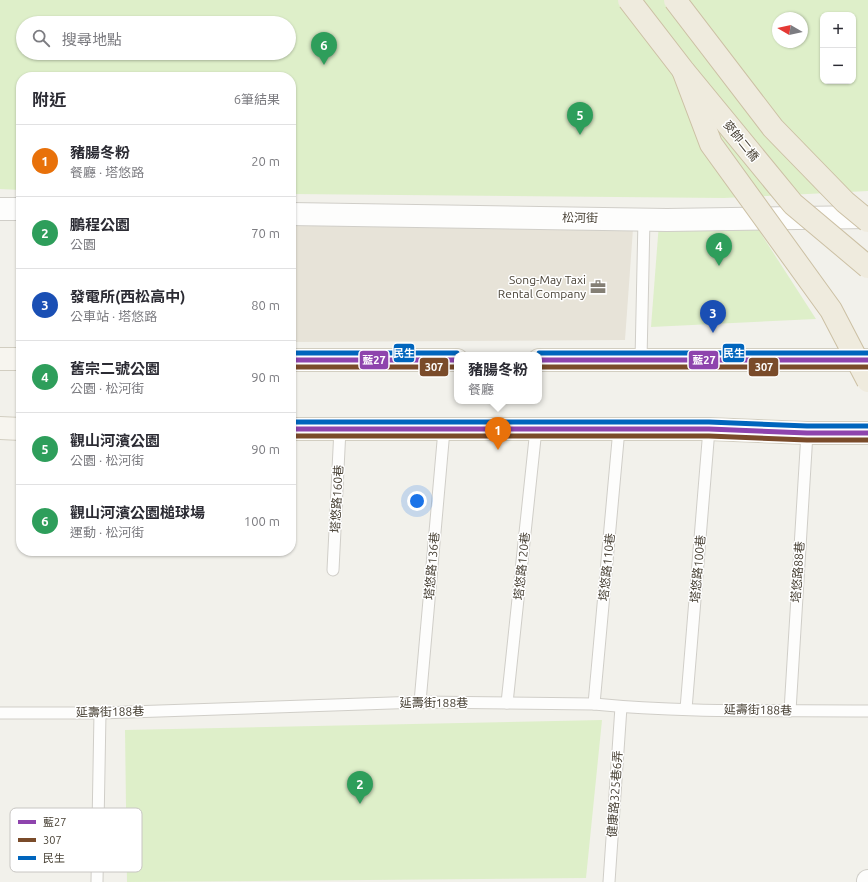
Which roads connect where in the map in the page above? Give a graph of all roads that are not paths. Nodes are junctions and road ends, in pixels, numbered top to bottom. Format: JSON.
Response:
{"nodes":[{"id":1,"x":629,"y":0,"type":"edge"},
{"id":2,"x":675,"y":0,"type":"edge"},
{"id":3,"x":683,"y":70,"type":"junction"},
{"id":4,"x":0,"y":209,"type":"edge"},
{"id":5,"x":16,"y":209,"type":"edge"},
{"id":6,"x":296,"y":214,"type":"edge"},
{"id":7,"x":868,"y":217,"type":"edge"},
{"id":8,"x":644,"y":219,"type":"junction"},
{"id":9,"x":868,"y":220,"type":"edge"},
{"id":10,"x":868,"y":268,"type":"edge"},
{"id":11,"x":0,"y":359,"type":"edge"},
{"id":12,"x":16,"y":359,"type":"edge"},
{"id":13,"x":296,"y":360,"type":"edge"},
{"id":14,"x":454,"y":360,"type":"edge"},
{"id":15,"x":542,"y":360,"type":"edge"},
{"id":16,"x":641,"y":360,"type":"junction"},
{"id":17,"x":868,"y":360,"type":"edge"},
{"id":18,"x":868,"y":381,"type":"edge"},
{"id":19,"x":0,"y":428,"type":"edge"},
{"id":20,"x":16,"y":429,"type":"edge"},
{"id":21,"x":296,"y":429,"type":"edge"},
{"id":22,"x":340,"y":429,"type":"junction"},
{"id":23,"x":536,"y":429,"type":"junction"},
{"id":24,"x":620,"y":429,"type":"junction"},
{"id":25,"x":709,"y":429,"type":"junction"},
{"id":26,"x":444,"y":430,"type":"junction"},
{"id":27,"x":807,"y":433,"type":"junction"},
{"id":28,"x":868,"y":433,"type":"edge"},
{"id":29,"x":333,"y":570,"type":"dead end"},
{"id":30,"x":420,"y":702,"type":"junction"},
{"id":31,"x":507,"y":703,"type":"junction"},
{"id":32,"x":594,"y":704,"type":"junction"},
{"id":33,"x":621,"y":706,"type":"junction"},
{"id":34,"x":686,"y":709,"type":"junction"},
{"id":35,"x":790,"y":711,"type":"junction"},
{"id":36,"x":868,"y":711,"type":"edge"},
{"id":37,"x":0,"y":713,"type":"edge"},
{"id":38,"x":100,"y":713,"type":"junction"},
{"id":39,"x":98,"y":808,"type":"edge"},
{"id":40,"x":97,"y":872,"type":"edge"},
{"id":41,"x":97,"y":882,"type":"edge"},
{"id":42,"x":609,"y":882,"type":"edge"}],
"edges":[{"from":1,"to":3,"type":"highway","name":"麥帥二橋","bridge":true},
{"from":2,"to":9,"type":"highway","bridge":true},
{"from":3,"to":10,"type":"highway","name":"麥帥二橋","bridge":true},
{"from":3,"to":18,"type":"highway","bridge":true},
{"from":4,"to":5,"type":"street"},
{"from":6,"to":8,"type":"street","name":"松河街"},
{"from":7,"to":8,"type":"street","name":"松河街"},
{"from":8,"to":16,"type":"lane"},
{"from":11,"to":12,"type":"main road"},
{"from":13,"to":14,"type":"main road"},
{"from":15,"to":16,"type":"main road"},
{"from":16,"to":17,"type":"main road"},
{"from":19,"to":20,"type":"main road"},
{"from":21,"to":22,"type":"main road"},
{"from":22,"to":26,"type":"main road"},
{"from":22,"to":29,"type":"lane","name":"塔悠路160巷"},
{"from":23,"to":24,"type":"main road"},
{"from":23,"to":26,"type":"main road"},
{"from":23,"to":31,"type":"lane","name":"塔悠路120巷"},
{"from":24,"to":25,"type":"main road"},
{"from":24,"to":32,"type":"lane","name":"塔悠路110巷"},
{"from":25,"to":27,"type":"main road"},
{"from":25,"to":34,"type":"lane","name":"塔悠路100巷"},
{"from":26,"to":30,"type":"lane","name":"塔悠路136巷"},
{"from":27,"to":28,"type":"main road"},
{"from":27,"to":35,"type":"lane","name":"塔悠路88巷"},
{"from":30,"to":31,"type":"lane","name":"延壽街188巷"},
{"from":30,"to":38,"type":"lane","name":"延壽街188巷"},
{"from":31,"to":32,"type":"lane","name":"延壽街188巷"},
{"from":32,"to":33,"type":"lane","name":"延壽街188巷"},
{"from":33,"to":34,"type":"lane","name":"延壽街188巷"},
{"from":33,"to":42,"type":"lane","name":"健康路325巷6弄"},
{"from":34,"to":35,"type":"lane","name":"延壽街188巷"},
{"from":35,"to":36,"type":"lane","name":"延壽街188巷"},
{"from":37,"to":38,"type":"lane","name":"延壽街188巷"},
{"from":38,"to":39,"type":"lane"},
{"from":40,"to":41,"type":"lane"}]}
